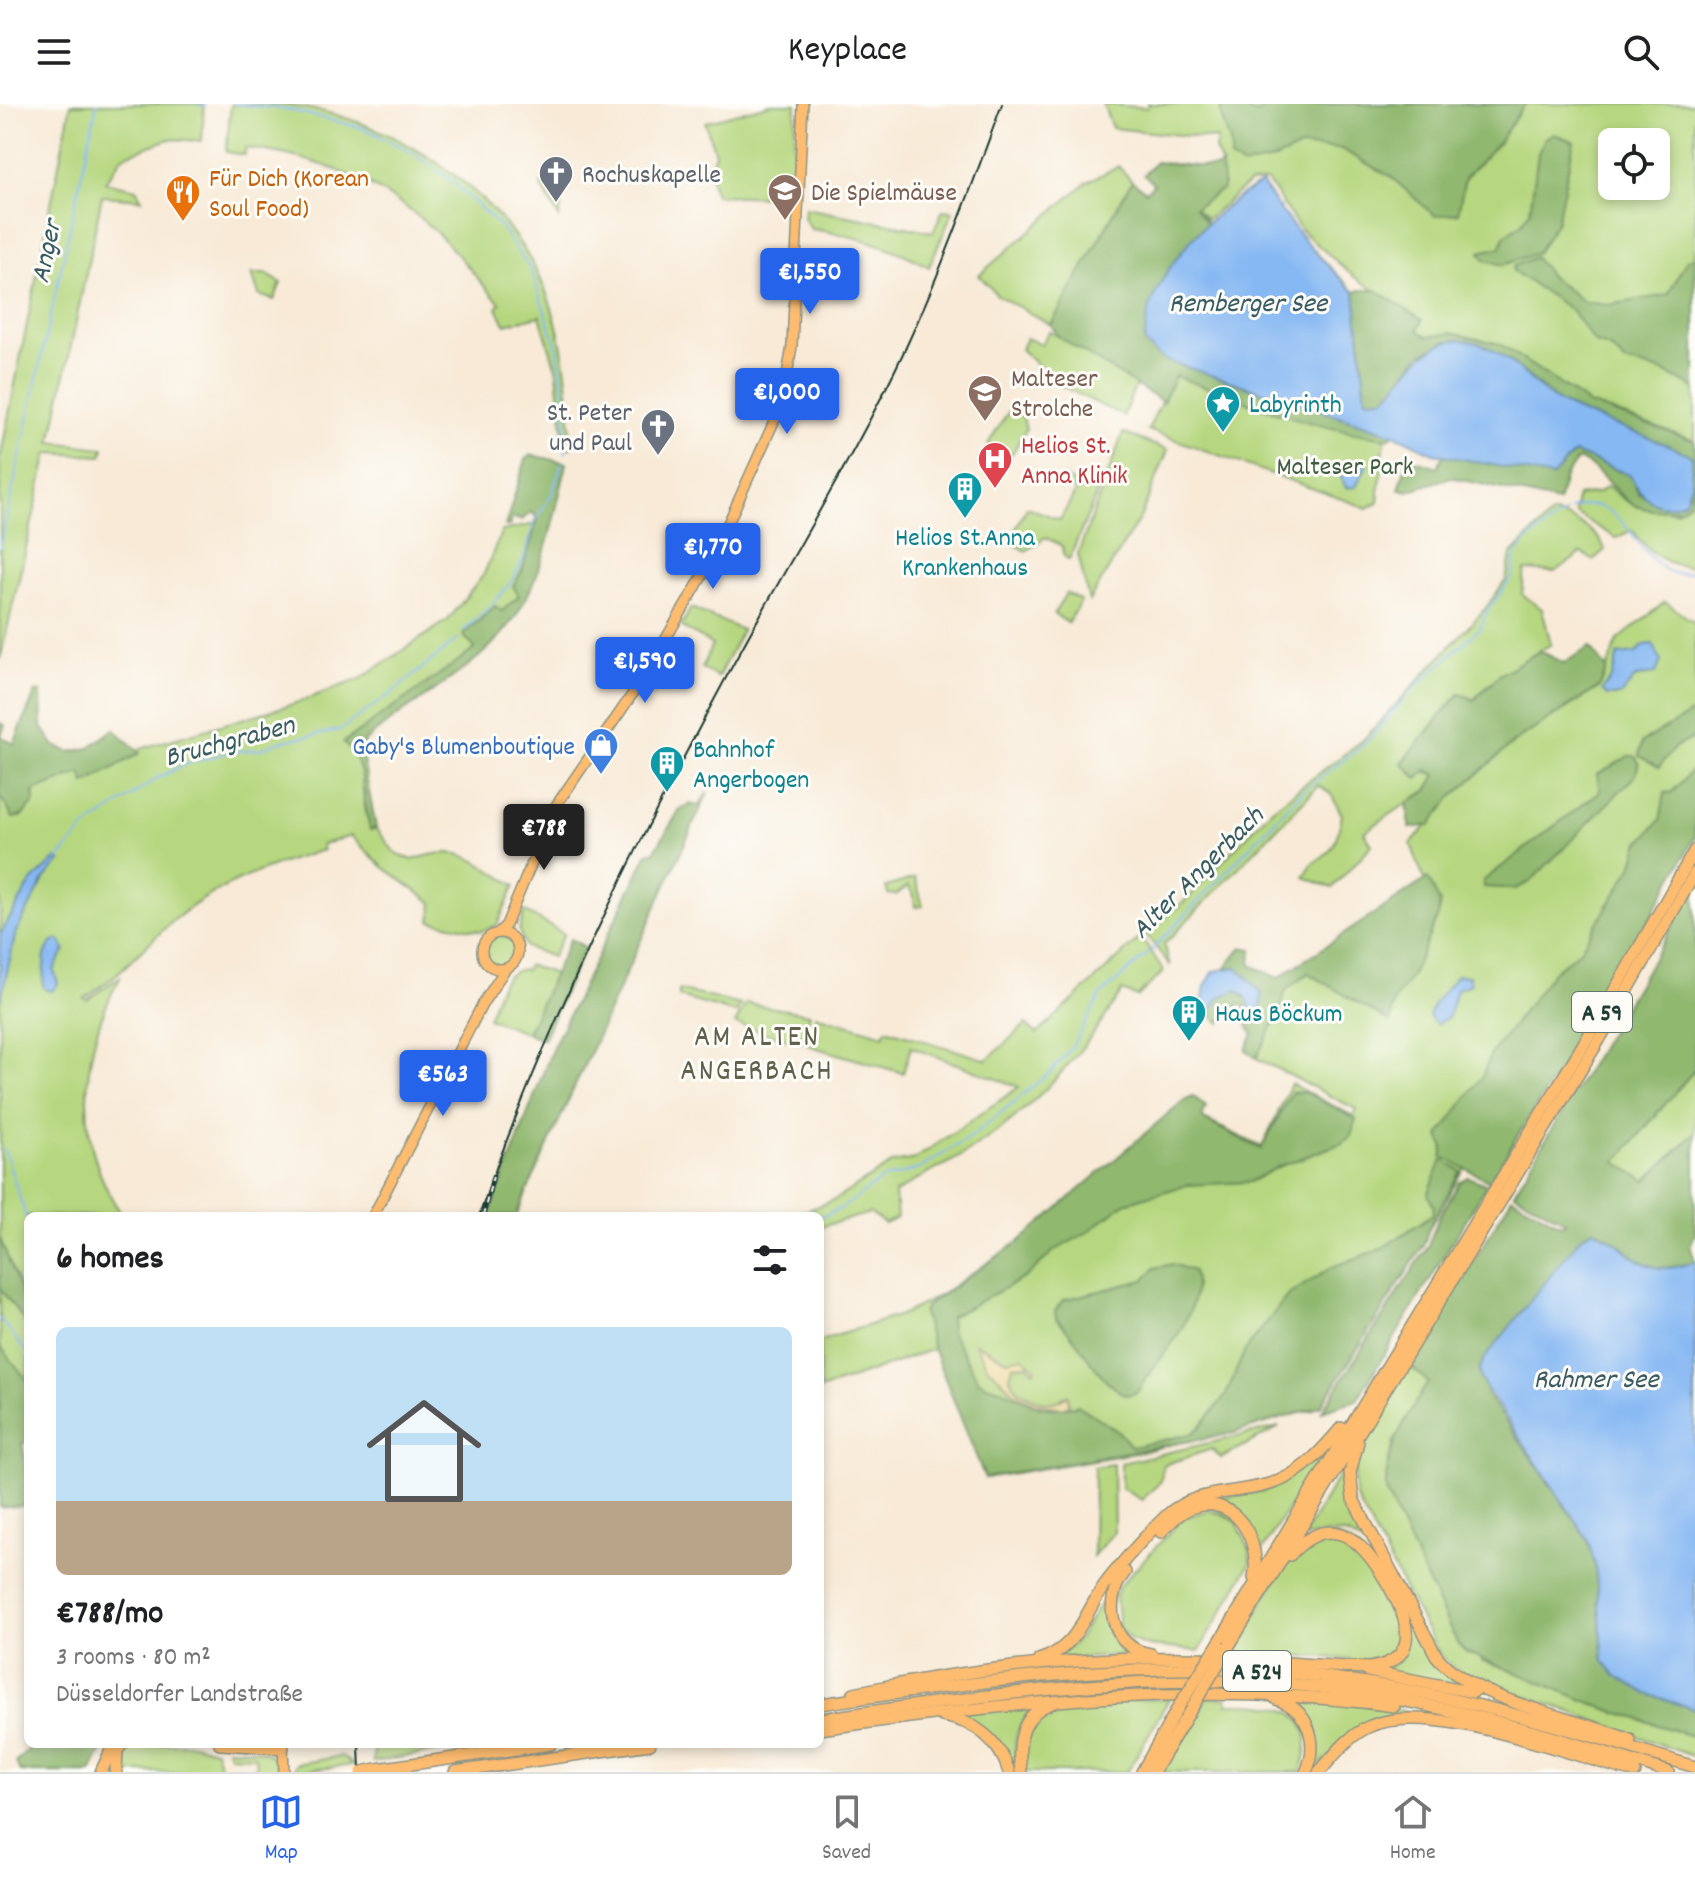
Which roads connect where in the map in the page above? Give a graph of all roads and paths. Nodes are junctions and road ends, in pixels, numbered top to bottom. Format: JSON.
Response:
{"nodes":[{"id":1,"x":803,"y":104,"type":"edge"},
{"id":2,"x":1695,"y":850,"type":"edge"},
{"id":3,"x":1695,"y":873,"type":"edge"},
{"id":4,"x":518,"y":897,"type":"junction"},
{"id":5,"x":498,"y":933,"type":"junction"},
{"id":6,"x":513,"y":938,"type":"junction"},
{"id":7,"x":491,"y":967,"type":"junction"},
{"id":8,"x":506,"y":968,"type":"junction"},
{"id":9,"x":483,"y":1003,"type":"junction"},
{"id":10,"x":1510,"y":1175,"type":"junction"},
{"id":11,"x":375,"y":1212,"type":"edge"},
{"id":12,"x":1364,"y":1410,"type":"junction"},
{"id":13,"x":1273,"y":1573,"type":"junction"},
{"id":14,"x":1252,"y":1587,"type":"junction"},
{"id":15,"x":1224,"y":1643,"type":"junction"},
{"id":16,"x":1183,"y":1658,"type":"junction"},
{"id":17,"x":1019,"y":1666,"type":"junction"},
{"id":18,"x":1344,"y":1667,"type":"junction"},
{"id":19,"x":1264,"y":1696,"type":"junction"},
{"id":20,"x":1087,"y":1697,"type":"junction"},
{"id":21,"x":1499,"y":1697,"type":"junction"},
{"id":22,"x":824,"y":1702,"type":"edge"},
{"id":23,"x":824,"y":1703,"type":"edge"},
{"id":24,"x":1438,"y":1709,"type":"junction"},
{"id":25,"x":918,"y":1716,"type":"junction"},
{"id":26,"x":824,"y":1718,"type":"edge"},
{"id":27,"x":824,"y":1728,"type":"edge"},
{"id":28,"x":112,"y":1748,"type":"edge"},
{"id":29,"x":119,"y":1748,"type":"edge"},
{"id":30,"x":283,"y":1748,"type":"edge"},
{"id":31,"x":524,"y":1748,"type":"edge"},
{"id":32,"x":622,"y":1748,"type":"edge"},
{"id":33,"x":1690,"y":1766,"type":"edge"},
{"id":34,"x":101,"y":1772,"type":"edge"},
{"id":35,"x":116,"y":1772,"type":"edge"},
{"id":36,"x":284,"y":1772,"type":"edge"},
{"id":37,"x":362,"y":1772,"type":"edge"},
{"id":38,"x":455,"y":1772,"type":"edge"},
{"id":39,"x":1009,"y":1772,"type":"edge"},
{"id":40,"x":1021,"y":1772,"type":"edge"},
{"id":41,"x":1142,"y":1772,"type":"edge"},
{"id":42,"x":1155,"y":1772,"type":"edge"},
{"id":43,"x":1306,"y":1772,"type":"edge"},
{"id":44,"x":1319,"y":1772,"type":"edge"},
{"id":45,"x":1635,"y":1772,"type":"edge"},
{"id":46,"x":1668,"y":1772,"type":"edge"}],
"edges":[{"from":1,"to":4,"type":"main road"},
{"from":2,"to":10,"type":"highway","number":"A 59"},
{"from":3,"to":10,"type":"highway","number":"A 59"},
{"from":4,"to":5,"type":"main road"},
{"from":4,"to":6,"type":"main road"},
{"from":5,"to":6,"type":"main road"},
{"from":5,"to":7,"type":"main road"},
{"from":6,"to":8,"type":"main road"},
{"from":7,"to":8,"type":"main road"},
{"from":7,"to":9,"type":"main road"},
{"from":8,"to":9,"type":"main road"},
{"from":9,"to":11,"type":"main road"},
{"from":10,"to":12,"type":"highway","number":"A 59"},
{"from":12,"to":13,"type":"highway","number":"A 59"},
{"from":12,"to":14,"type":"highway","number":"A 59"},
{"from":12,"to":17,"type":"highway"},
{"from":12,"to":21,"type":"highway"},
{"from":13,"to":15,"type":"highway","number":"A 59"},
{"from":13,"to":18,"type":"highway"},
{"from":14,"to":15,"type":"highway","number":"A 59"},
{"from":14,"to":16,"type":"highway"},
{"from":15,"to":41,"type":"highway","number":"A 59","bridge":true},
{"from":15,"to":42,"type":"highway","number":"A 59","bridge":true},
{"from":16,"to":17,"type":"highway"},
{"from":16,"to":18,"type":"highway"},
{"from":17,"to":22,"type":"highway"},
{"from":18,"to":21,"type":"highway"},
{"from":19,"to":20,"type":"highway"},
{"from":19,"to":24,"type":"highway"},
{"from":19,"to":43,"type":"highway"},
{"from":20,"to":25,"type":"highway"},
{"from":20,"to":40,"type":"highway"},
{"from":21,"to":33,"type":"highway"},
{"from":23,"to":33,"type":"highway","number":"A 524"},
{"from":24,"to":26,"type":"highway","number":"A 524"},
{"from":24,"to":46,"type":"highway","number":"A 524"},
{"from":25,"to":27,"type":"highway"},
{"from":25,"to":39,"type":"highway"},
{"from":28,"to":34,"type":"highway"},
{"from":29,"to":35,"type":"highway"},
{"from":30,"to":36,"type":"main road"},
{"from":31,"to":37,"type":"highway","bridge":true},
{"from":32,"to":38,"type":"highway"},
{"from":44,"to":45,"type":"highway"}]}
